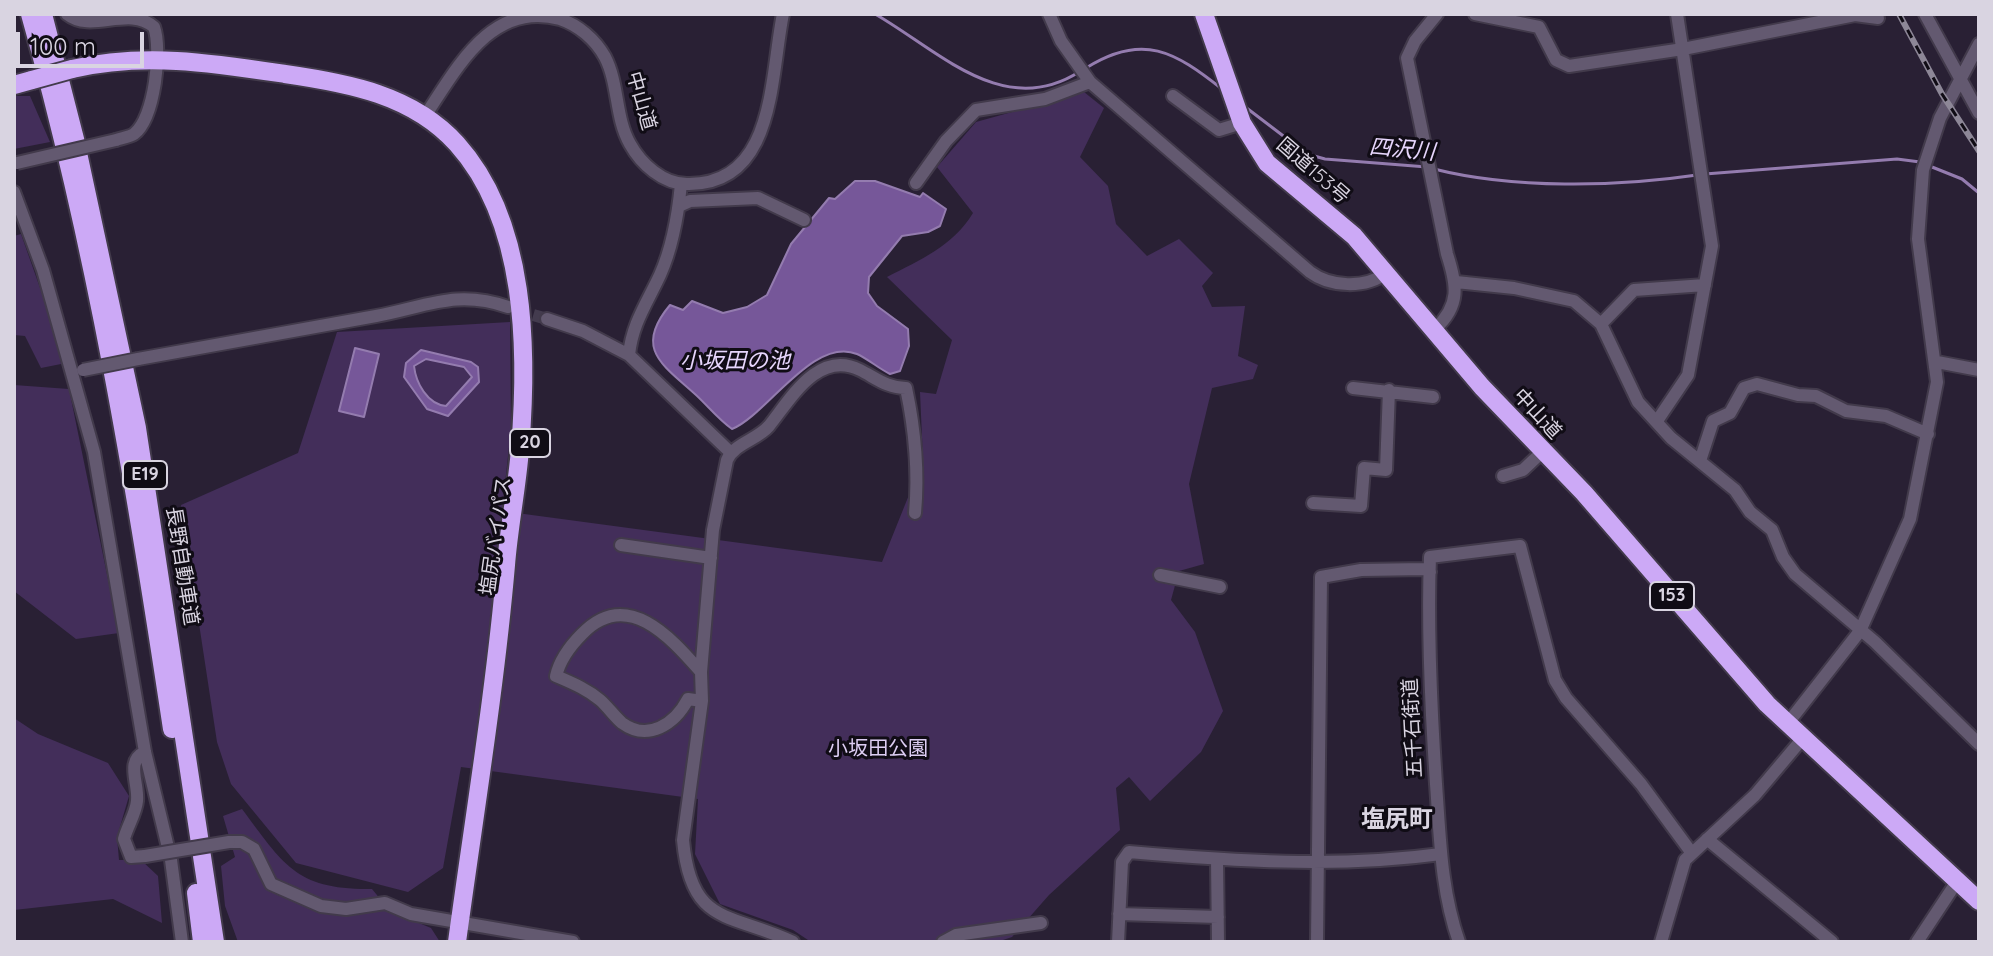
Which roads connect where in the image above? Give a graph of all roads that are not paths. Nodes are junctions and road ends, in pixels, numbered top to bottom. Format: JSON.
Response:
{"nodes":[{"id":1,"x":30,"y":14,"type":"edge"},
{"id":2,"x":43,"y":14,"type":"edge"},
{"id":3,"x":67,"y":14,"type":"edge"},
{"id":4,"x":783,"y":14,"type":"edge"},
{"id":5,"x":1049,"y":14,"type":"edge"},
{"id":6,"x":1204,"y":14,"type":"edge"},
{"id":7,"x":1437,"y":14,"type":"edge"},
{"id":8,"x":1475,"y":14,"type":"edge"},
{"id":9,"x":1677,"y":14,"type":"edge"},
{"id":10,"x":1925,"y":14,"type":"edge"},
{"id":11,"x":1878,"y":18,"type":"dead end"},
{"id":12,"x":1979,"y":44,"type":"edge"},
{"id":13,"x":1683,"y":49,"type":"junction"},
{"id":14,"x":158,"y":59,"type":"junction"},
{"id":15,"x":1084,"y":75,"type":"junction"},
{"id":16,"x":1959,"y":81,"type":"junction"},
{"id":17,"x":23,"y":82,"type":"edge"},
{"id":18,"x":1173,"y":96,"type":"dead end"},
{"id":19,"x":428,"y":111,"type":"junction"},
{"id":20,"x":1979,"y":113,"type":"edge"},
{"id":21,"x":1240,"y":118,"type":"junction"},
{"id":22,"x":15,"y":163,"type":"edge"},
{"id":23,"x":916,"y":183,"type":"dead end"},
{"id":24,"x":681,"y":184,"type":"junction"},
{"id":25,"x":14,"y":192,"type":"edge"},
{"id":26,"x":679,"y":206,"type":"junction"},
{"id":27,"x":804,"y":220,"type":"dead end"},
{"id":28,"x":1386,"y":273,"type":"junction"},
{"id":29,"x":1456,"y":282,"type":"junction"},
{"id":30,"x":1705,"y":285,"type":"junction"},
{"id":31,"x":508,"y":307,"type":"tunnel mouth"},
{"id":32,"x":547,"y":319,"type":"tunnel mouth"},
{"id":33,"x":1601,"y":324,"type":"junction"},
{"id":34,"x":1435,"y":329,"type":"junction"},
{"id":35,"x":629,"y":355,"type":"junction"},
{"id":36,"x":1937,"y":362,"type":"junction"},
{"id":37,"x":78,"y":370,"type":"junction"},
{"id":38,"x":1979,"y":370,"type":"edge"},
{"id":39,"x":1353,"y":388,"type":"dead end"},
{"id":40,"x":1389,"y":390,"type":"junction"},
{"id":41,"x":1433,"y":397,"type":"dead end"},
{"id":42,"x":1657,"y":421,"type":"junction"},
{"id":43,"x":1928,"y":434,"type":"junction"},
{"id":44,"x":730,"y":452,"type":"junction"},
{"id":45,"x":1541,"y":453,"type":"junction"},
{"id":46,"x":1700,"y":461,"type":"junction"},
{"id":47,"x":1503,"y":476,"type":"dead end"},
{"id":48,"x":1313,"y":503,"type":"dead end"},
{"id":49,"x":915,"y":513,"type":"dead end"},
{"id":50,"x":621,"y":545,"type":"dead end"},
{"id":51,"x":711,"y":558,"type":"junction"},
{"id":52,"x":1430,"y":572,"type":"junction"},
{"id":53,"x":1160,"y":575,"type":"dead end"},
{"id":54,"x":1220,"y":587,"type":"dead end"},
{"id":55,"x":1860,"y":631,"type":"junction"},
{"id":56,"x":701,"y":672,"type":"junction"},
{"id":57,"x":702,"y":701,"type":"junction"},
{"id":58,"x":1788,"y":723,"type":"junction"},
{"id":59,"x":1803,"y":738,"type":"junction"},
{"id":60,"x":1979,"y":744,"type":"edge"},
{"id":61,"x":145,"y":752,"type":"junction"},
{"id":62,"x":1707,"y":839,"type":"junction"},
{"id":63,"x":1691,"y":852,"type":"junction"},
{"id":64,"x":1441,"y":854,"type":"junction"},
{"id":65,"x":1217,"y":860,"type":"junction"},
{"id":66,"x":1317,"y":861,"type":"junction"},
{"id":67,"x":1958,"y":880,"type":"junction"},
{"id":68,"x":1979,"y":901,"type":"edge"},
{"id":69,"x":1119,"y":914,"type":"junction"},
{"id":70,"x":1218,"y":917,"type":"junction"},
{"id":71,"x":459,"y":922,"type":"junction"},
{"id":72,"x":1041,"y":923,"type":"dead end"},
{"id":73,"x":182,"y":942,"type":"edge"},
{"id":74,"x":202,"y":942,"type":"edge"},
{"id":75,"x":215,"y":942,"type":"edge"},
{"id":76,"x":457,"y":942,"type":"edge"},
{"id":77,"x":573,"y":942,"type":"edge"},
{"id":78,"x":793,"y":942,"type":"edge"},
{"id":79,"x":943,"y":942,"type":"edge"},
{"id":80,"x":1118,"y":942,"type":"edge"},
{"id":81,"x":1218,"y":942,"type":"edge"},
{"id":82,"x":1317,"y":942,"type":"edge"},
{"id":83,"x":1459,"y":942,"type":"edge"},
{"id":84,"x":1661,"y":942,"type":"edge"},
{"id":85,"x":1832,"y":942,"type":"edge"},
{"id":86,"x":1917,"y":942,"type":"edge"}],
"edges":[{"from":1,"to":74,"type":"highway","name":"長野自動車道","number":"E19"},
{"from":2,"to":75,"type":"highway","name":"長野自動車道","number":"E19"},
{"from":3,"to":14,"type":"street"},
{"from":4,"to":24,"type":"street"},
{"from":5,"to":15,"type":"street"},
{"from":6,"to":21,"type":"highway","name":"国道153号","number":"153"},
{"from":7,"to":29,"type":"street"},
{"from":8,"to":13,"type":"street"},
{"from":9,"to":13,"type":"street"},
{"from":10,"to":16,"type":"street"},
{"from":11,"to":13,"type":"street"},
{"from":12,"to":16,"type":"street"},
{"from":13,"to":30,"type":"street"},
{"from":14,"to":17,"type":"highway","number":"20","bridge":true},
{"from":14,"to":19,"type":"highway","number":"20"},
{"from":14,"to":22,"type":"street","bridge":true},
{"from":15,"to":23,"type":"street"},
{"from":15,"to":28,"type":"street"},
{"from":16,"to":20,"type":"street"},
{"from":16,"to":36,"type":"street"},
{"from":18,"to":21,"type":"street"},
{"from":19,"to":24,"type":"street","name":"中山道"},
{"from":19,"to":71,"type":"highway","name":"塩尻バイパス","number":"20"},
{"from":21,"to":28,"type":"highway","name":"国道153号","number":"153"},
{"from":24,"to":26,"type":"street"},
{"from":25,"to":37,"type":"street"},
{"from":26,"to":27,"type":"street"},
{"from":26,"to":35,"type":"street"},
{"from":28,"to":34,"type":"highway","name":"中山道","number":"153"},
{"from":29,"to":33,"type":"street"},
{"from":29,"to":34,"type":"street"},
{"from":30,"to":33,"type":"street"},
{"from":30,"to":42,"type":"street"},
{"from":31,"to":37,"type":"street","bridge":true},
{"from":32,"to":35,"type":"street"},
{"from":33,"to":42,"type":"street"},
{"from":34,"to":45,"type":"highway","name":"中山道","number":"153"},
{"from":35,"to":44,"type":"street"},
{"from":36,"to":38,"type":"street"},
{"from":36,"to":43,"type":"street"},
{"from":37,"to":61,"type":"street"},
{"from":39,"to":40,"type":"street"},
{"from":40,"to":41,"type":"street"},
{"from":40,"to":48,"type":"street"},
{"from":42,"to":46,"type":"street"},
{"from":43,"to":46,"type":"street"},
{"from":43,"to":55,"type":"street"},
{"from":44,"to":49,"type":"street"},
{"from":44,"to":51,"type":"street"},
{"from":45,"to":47,"type":"street"},
{"from":45,"to":58,"type":"highway","name":"中山道","number":"153"},
{"from":46,"to":55,"type":"street"},
{"from":50,"to":51,"type":"street"},
{"from":51,"to":56,"type":"street"},
{"from":52,"to":63,"type":"street","name":"五千石街道"},
{"from":52,"to":64,"type":"street","name":"五千石街道"},
{"from":52,"to":66,"type":"street"},
{"from":53,"to":54,"type":"street"},
{"from":55,"to":58,"type":"street"},
{"from":55,"to":60,"type":"street"},
{"from":56,"to":57,"type":"street"},
{"from":56,"to":57,"type":"street"},
{"from":57,"to":78,"type":"street"},
{"from":58,"to":59,"type":"highway","name":"中山道","number":"153"},
{"from":59,"to":62,"type":"street"},
{"from":59,"to":67,"type":"highway","name":"中山道","number":"153"},
{"from":61,"to":71,"type":"street","bridge":true},
{"from":61,"to":73,"type":"street"},
{"from":62,"to":63,"type":"street"},
{"from":62,"to":85,"type":"street"},
{"from":63,"to":84,"type":"street"},
{"from":64,"to":66,"type":"street"},
{"from":64,"to":83,"type":"street","name":"五千石街道"},
{"from":65,"to":66,"type":"street"},
{"from":65,"to":69,"type":"street"},
{"from":65,"to":70,"type":"street"},
{"from":66,"to":82,"type":"street"},
{"from":67,"to":68,"type":"highway","name":"中山道","number":"153"},
{"from":67,"to":86,"type":"street"},
{"from":69,"to":70,"type":"street"},
{"from":69,"to":80,"type":"street"},
{"from":70,"to":81,"type":"street"},
{"from":71,"to":76,"type":"highway","name":"塩尻バイパス","number":"20"},
{"from":71,"to":77,"type":"street"},
{"from":72,"to":79,"type":"street"}]}
